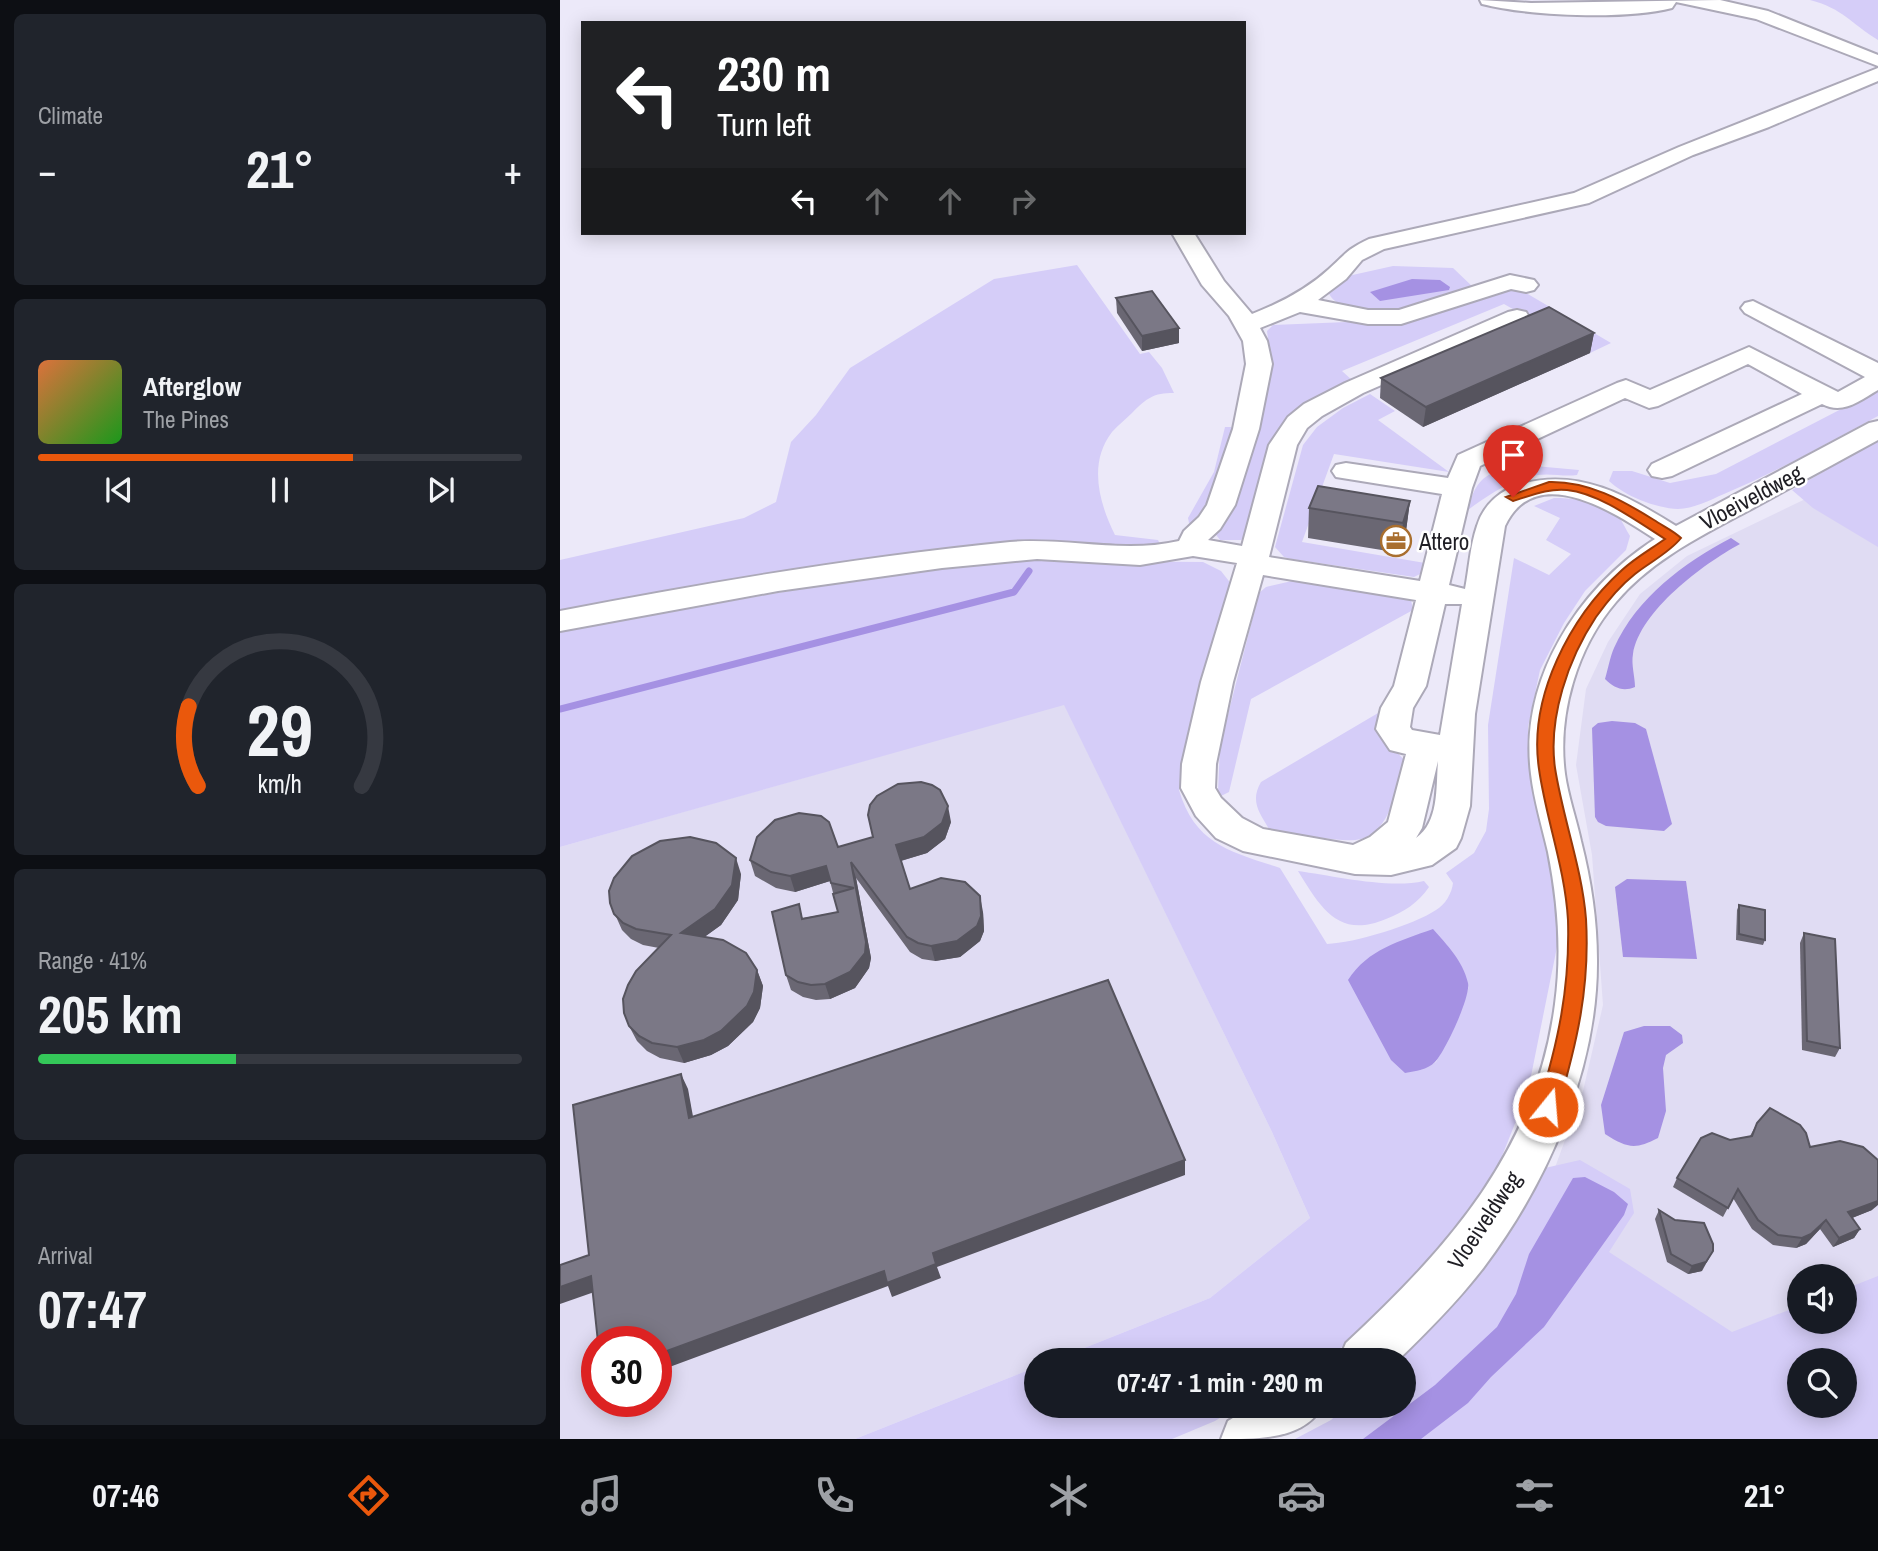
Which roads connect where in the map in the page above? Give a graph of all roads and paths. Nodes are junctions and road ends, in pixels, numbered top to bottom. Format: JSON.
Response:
{"nodes":[{"id":1,"x":1488,"y":0,"type":"edge"},
{"id":2,"x":1668,"y":0,"type":"edge"},
{"id":3,"x":1683,"y":0,"type":"edge"},
{"id":4,"x":1878,"y":61,"type":"edge"},
{"id":5,"x":1878,"y":75,"type":"edge"},
{"id":6,"x":1184,"y":235,"type":"edge"},
{"id":7,"x":1526,"y":285,"type":"dead end"},
{"id":8,"x":1298,"y":304,"type":"junction"},
{"id":9,"x":1753,"y":307,"type":"dead end"},
{"id":10,"x":1517,"y":317,"type":"edge"},
{"id":11,"x":1245,"y":325,"type":"junction"},
{"id":12,"x":1878,"y":373,"type":"edge"},
{"id":13,"x":1878,"y":380,"type":"edge"},
{"id":14,"x":1822,"y":394,"type":"junction"},
{"id":15,"x":1878,"y":429,"type":"edge"},
{"id":16,"x":1662,"y":470,"type":"dead end"},
{"id":17,"x":1346,"y":471,"type":"dead end"},
{"id":18,"x":1458,"y":488,"type":"junction"},
{"id":19,"x":1674,"y":538,"type":"junction"},
{"id":20,"x":1193,"y":547,"type":"junction"},
{"id":21,"x":1253,"y":561,"type":"junction"},
{"id":22,"x":1433,"y":593,"type":"junction"},
{"id":23,"x":1478,"y":600,"type":"junction"},
{"id":24,"x":560,"y":621,"type":"edge"},
{"id":25,"x":1440,"y":747,"type":"junction"},
{"id":26,"x":1376,"y":1348,"type":"edge"},
{"id":27,"x":1279,"y":1418,"type":"edge"},
{"id":28,"x":1246,"y":1439,"type":"edge"}],
"edges":[{"from":1,"to":2,"type":"street"},
{"from":3,"to":4,"type":"street"},
{"from":5,"to":8,"type":"street"},
{"from":6,"to":11,"type":"street"},
{"from":7,"to":8,"type":"street"},
{"from":8,"to":11,"type":"street"},
{"from":9,"to":12,"type":"street"},
{"from":10,"to":21,"type":"street"},
{"from":11,"to":20,"type":"street"},
{"from":13,"to":14,"type":"street"},
{"from":14,"to":16,"type":"street"},
{"from":14,"to":18,"type":"street"},
{"from":15,"to":19,"type":"street","name":"Vloeiveldweg"},
{"from":17,"to":18,"type":"street"},
{"from":18,"to":22,"type":"street"},
{"from":19,"to":23,"type":"street"},
{"from":19,"to":26,"type":"street","name":"Vloeiveldweg"},
{"from":20,"to":21,"type":"street"},
{"from":20,"to":24,"type":"street"},
{"from":21,"to":22,"type":"street"},
{"from":21,"to":25,"type":"street"},
{"from":22,"to":23,"type":"street"},
{"from":22,"to":25,"type":"street"},
{"from":23,"to":25,"type":"street"},
{"from":27,"to":28,"type":"street"}]}
